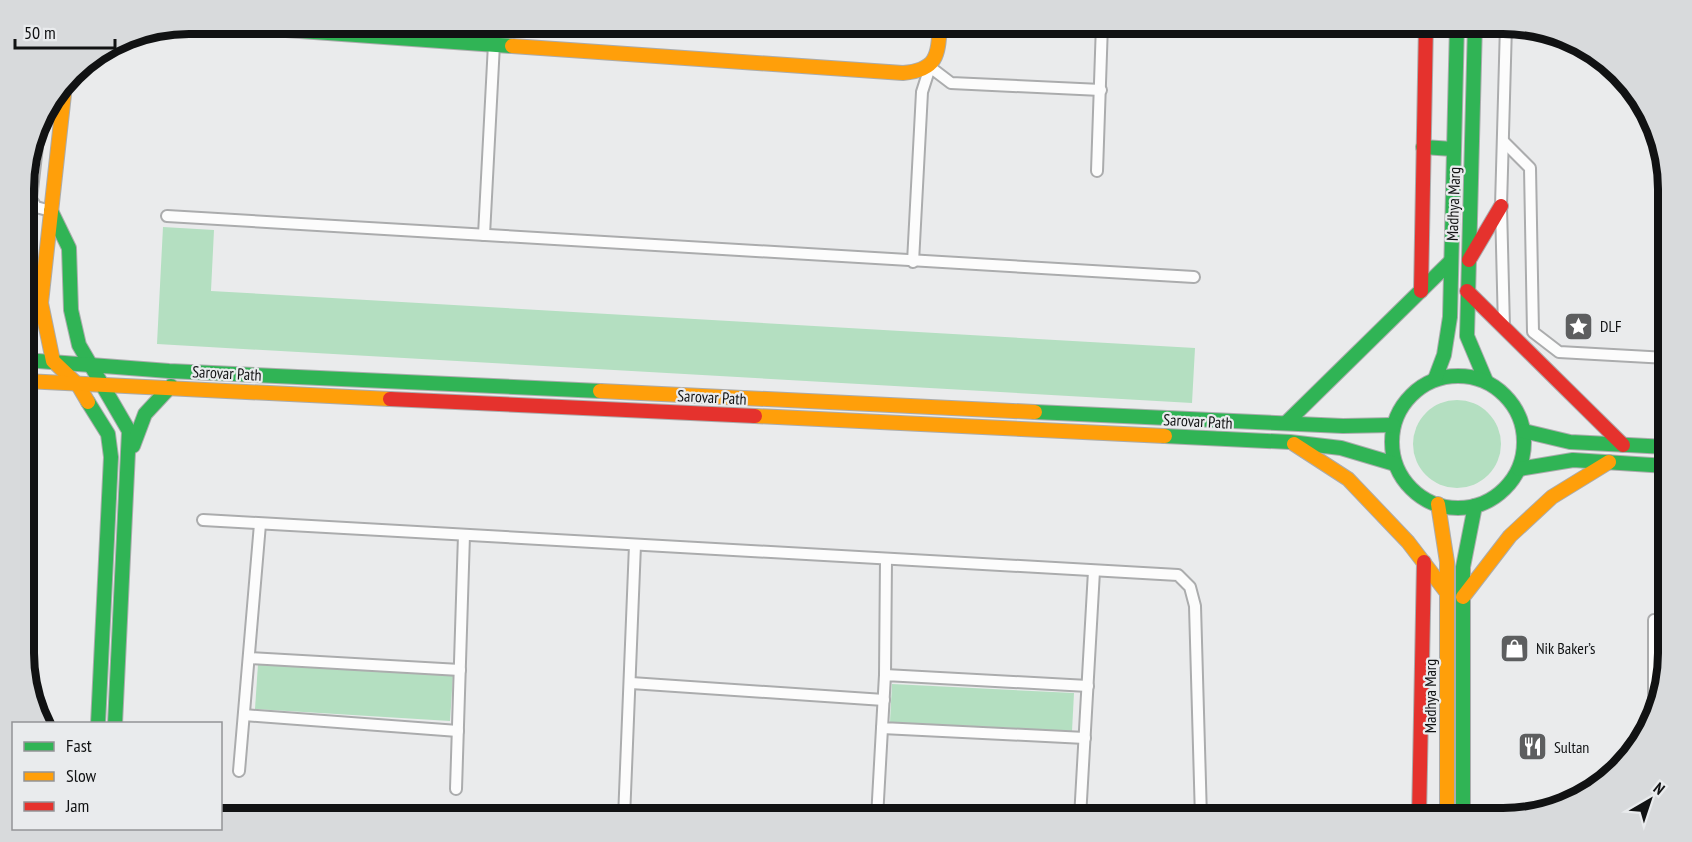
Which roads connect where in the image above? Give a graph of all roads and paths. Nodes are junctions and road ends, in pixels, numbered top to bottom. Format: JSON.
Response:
{"nodes":[{"id":1,"x":939,"y":34,"type":"edge"},
{"id":2,"x":1102,"y":34,"type":"edge"},
{"id":3,"x":1426,"y":34,"type":"edge"},
{"id":4,"x":1457,"y":34,"type":"edge"},
{"id":5,"x":1475,"y":34,"type":"edge"},
{"id":6,"x":1506,"y":34,"type":"edge"},
{"id":7,"x":356,"y":35,"type":"edge"},
{"id":8,"x":456,"y":35,"type":"edge"},
{"id":9,"x":456,"y":42,"type":"junction"},
{"id":10,"x":494,"y":44,"type":"junction"},
{"id":11,"x":930,"y":67,"type":"junction"},
{"id":12,"x":1101,"y":90,"type":"junction"},
{"id":13,"x":63,"y":99,"type":"edge"},
{"id":14,"x":1503,"y":141,"type":"junction"},
{"id":15,"x":1423,"y":147,"type":"junction"},
{"id":16,"x":1453,"y":149,"type":"junction"},
{"id":17,"x":1097,"y":171,"type":"dead end"},
{"id":18,"x":35,"y":205,"type":"edge"},
{"id":19,"x":1501,"y":206,"type":"junction"},
{"id":20,"x":51,"y":211,"type":"junction"},
{"id":21,"x":167,"y":216,"type":"dead end"},
{"id":22,"x":484,"y":235,"type":"junction"},
{"id":23,"x":1468,"y":261,"type":"junction"},
{"id":24,"x":913,"y":262,"type":"junction"},
{"id":25,"x":1450,"y":262,"type":"junction"},
{"id":26,"x":1194,"y":277,"type":"dead end"},
{"id":27,"x":1422,"y":291,"type":"junction"},
{"id":28,"x":1467,"y":291,"type":"junction"},
{"id":29,"x":41,"y":303,"type":"junction"},
{"id":30,"x":35,"y":312,"type":"edge"},
{"id":31,"x":1504,"y":328,"type":"junction"},
{"id":32,"x":1658,"y":358,"type":"edge"},
{"id":33,"x":35,"y":360,"type":"edge"},
{"id":34,"x":53,"y":361,"type":"junction"},
{"id":35,"x":86,"y":364,"type":"junction"},
{"id":36,"x":1435,"y":379,"type":"junction"},
{"id":37,"x":1486,"y":381,"type":"junction"},
{"id":38,"x":35,"y":382,"type":"edge"},
{"id":39,"x":78,"y":385,"type":"junction"},
{"id":40,"x":104,"y":386,"type":"junction"},
{"id":41,"x":171,"y":386,"type":"junction"},
{"id":42,"x":1286,"y":423,"type":"junction"},
{"id":43,"x":1394,"y":425,"type":"junction"},
{"id":44,"x":1524,"y":431,"type":"junction"},
{"id":45,"x":1290,"y":442,"type":"junction"},
{"id":46,"x":1623,"y":445,"type":"junction"},
{"id":47,"x":1658,"y":447,"type":"edge"},
{"id":48,"x":129,"y":460,"type":"junction"},
{"id":49,"x":1609,"y":462,"type":"junction"},
{"id":50,"x":1395,"y":464,"type":"junction"},
{"id":51,"x":1658,"y":465,"type":"edge"},
{"id":52,"x":1519,"y":469,"type":"junction"},
{"id":53,"x":1438,"y":504,"type":"junction"},
{"id":54,"x":1475,"y":506,"type":"junction"},
{"id":55,"x":107,"y":517,"type":"junction"},
{"id":56,"x":125,"y":518,"type":"junction"},
{"id":57,"x":202,"y":520,"type":"dead end"},
{"id":58,"x":260,"y":524,"type":"junction"},
{"id":59,"x":464,"y":535,"type":"junction"},
{"id":60,"x":635,"y":545,"type":"junction"},
{"id":61,"x":886,"y":559,"type":"junction"},
{"id":62,"x":1424,"y":562,"type":"junction"},
{"id":63,"x":1094,"y":571,"type":"junction"},
{"id":64,"x":1447,"y":593,"type":"junction"},
{"id":65,"x":1463,"y":597,"type":"junction"},
{"id":66,"x":1658,"y":620,"type":"edge"},
{"id":67,"x":249,"y":658,"type":"junction"},
{"id":68,"x":460,"y":670,"type":"junction"},
{"id":69,"x":885,"y":675,"type":"junction"},
{"id":70,"x":631,"y":683,"type":"junction"},
{"id":71,"x":1088,"y":686,"type":"junction"},
{"id":72,"x":1654,"y":686,"type":"edge"},
{"id":73,"x":884,"y":700,"type":"junction"},
{"id":74,"x":244,"y":715,"type":"junction"},
{"id":75,"x":98,"y":722,"type":"edge"},
{"id":76,"x":115,"y":722,"type":"edge"},
{"id":77,"x":882,"y":729,"type":"junction"},
{"id":78,"x":458,"y":731,"type":"junction"},
{"id":79,"x":1085,"y":738,"type":"junction"},
{"id":80,"x":239,"y":771,"type":"dead end"},
{"id":81,"x":456,"y":789,"type":"dead end"},
{"id":82,"x":878,"y":807,"type":"edge"},
{"id":83,"x":1081,"y":807,"type":"edge"},
{"id":84,"x":1201,"y":807,"type":"edge"},
{"id":85,"x":1419,"y":807,"type":"edge"},
{"id":86,"x":1447,"y":807,"type":"edge"},
{"id":87,"x":1463,"y":807,"type":"edge"},
{"id":88,"x":625,"y":808,"type":"edge"}],
"edges":[{"from":1,"to":11,"type":"main road"},
{"from":2,"to":12,"type":"street"},
{"from":3,"to":15,"type":"main road"},
{"from":4,"to":16,"type":"main road","name":"Madhya Marg"},
{"from":5,"to":23,"type":"main road","name":"Madhya Marg"},
{"from":6,"to":14,"type":"street"},
{"from":7,"to":9,"type":"main road"},
{"from":8,"to":9,"type":"street"},
{"from":9,"to":10,"type":"main road"},
{"from":10,"to":11,"type":"main road"},
{"from":10,"to":22,"type":"street"},
{"from":11,"to":12,"type":"street"},
{"from":11,"to":24,"type":"street"},
{"from":12,"to":17,"type":"street"},
{"from":13,"to":20,"type":"main road"},
{"from":14,"to":19,"type":"street"},
{"from":14,"to":32,"type":"street"},
{"from":15,"to":16,"type":"main road"},
{"from":15,"to":27,"type":"main road"},
{"from":16,"to":25,"type":"main road","name":"Madhya Marg"},
{"from":18,"to":20,"type":"street"},
{"from":19,"to":23,"type":"main road"},
{"from":19,"to":31,"type":"street"},
{"from":20,"to":29,"type":"main road"},
{"from":20,"to":35,"type":"main road"},
{"from":21,"to":22,"type":"street"},
{"from":22,"to":24,"type":"street"},
{"from":23,"to":28,"type":"main road","name":"Madhya Marg"},
{"from":24,"to":26,"type":"street"},
{"from":25,"to":27,"type":"main road"},
{"from":25,"to":36,"type":"main road","name":"Madhya Marg"},
{"from":27,"to":42,"type":"main road"},
{"from":28,"to":31,"type":"main road"},
{"from":28,"to":37,"type":"main road","name":"Madhya Marg"},
{"from":29,"to":30,"type":"main road"},
{"from":29,"to":34,"type":"main road"},
{"from":31,"to":46,"type":"main road"},
{"from":33,"to":34,"type":"main road","name":"Sarovar Path"},
{"from":34,"to":35,"type":"main road","name":"Sarovar Path"},
{"from":34,"to":39,"type":"main road"},
{"from":35,"to":40,"type":"main road"},
{"from":35,"to":42,"type":"main road","name":"Sarovar Path"},
{"from":36,"to":37,"type":"main road"},
{"from":36,"to":43,"type":"main road"},
{"from":37,"to":44,"type":"main road"},
{"from":38,"to":39,"type":"main road","name":"Sarovar Path"},
{"from":39,"to":40,"type":"main road","name":"Sarovar Path"},
{"from":39,"to":55,"type":"main road"},
{"from":40,"to":41,"type":"main road","name":"Sarovar Path"},
{"from":40,"to":48,"type":"main road"},
{"from":41,"to":45,"type":"main road","name":"Sarovar Path"},
{"from":41,"to":48,"type":"main road"},
{"from":42,"to":43,"type":"main road","name":"Sarovar Path"},
{"from":43,"to":50,"type":"main road"},
{"from":44,"to":46,"type":"main road"},
{"from":44,"to":52,"type":"main road"},
{"from":45,"to":50,"type":"main road","name":"Sarovar Path"},
{"from":45,"to":62,"type":"main road"},
{"from":46,"to":47,"type":"main road"},
{"from":48,"to":56,"type":"main road"},
{"from":49,"to":51,"type":"main road"},
{"from":49,"to":52,"type":"main road"},
{"from":49,"to":65,"type":"main road"},
{"from":50,"to":53,"type":"main road"},
{"from":52,"to":54,"type":"main road"},
{"from":53,"to":54,"type":"main road"},
{"from":53,"to":64,"type":"main road","name":"Madhya Marg"},
{"from":54,"to":65,"type":"main road","name":"Madhya Marg"},
{"from":55,"to":56,"type":"main road"},
{"from":55,"to":75,"type":"main road"},
{"from":56,"to":76,"type":"main road"},
{"from":57,"to":58,"type":"street"},
{"from":58,"to":59,"type":"street"},
{"from":58,"to":67,"type":"street"},
{"from":59,"to":60,"type":"street"},
{"from":59,"to":68,"type":"street"},
{"from":60,"to":61,"type":"street"},
{"from":60,"to":70,"type":"street"},
{"from":61,"to":63,"type":"street"},
{"from":61,"to":69,"type":"street"},
{"from":62,"to":64,"type":"main road"},
{"from":62,"to":85,"type":"main road"},
{"from":63,"to":71,"type":"street"},
{"from":63,"to":84,"type":"street"},
{"from":64,"to":86,"type":"main road","name":"Madhya Marg"},
{"from":65,"to":87,"type":"main road","name":"Madhya Marg"},
{"from":66,"to":72,"type":"street"},
{"from":67,"to":68,"type":"street"},
{"from":67,"to":74,"type":"street"},
{"from":68,"to":78,"type":"street"},
{"from":69,"to":71,"type":"street"},
{"from":69,"to":73,"type":"street"},
{"from":70,"to":73,"type":"street"},
{"from":70,"to":88,"type":"street"},
{"from":71,"to":79,"type":"street"},
{"from":73,"to":77,"type":"street"},
{"from":74,"to":78,"type":"street"},
{"from":74,"to":80,"type":"street"},
{"from":77,"to":79,"type":"street"},
{"from":77,"to":82,"type":"street"},
{"from":78,"to":81,"type":"street"},
{"from":79,"to":83,"type":"street"}]}
